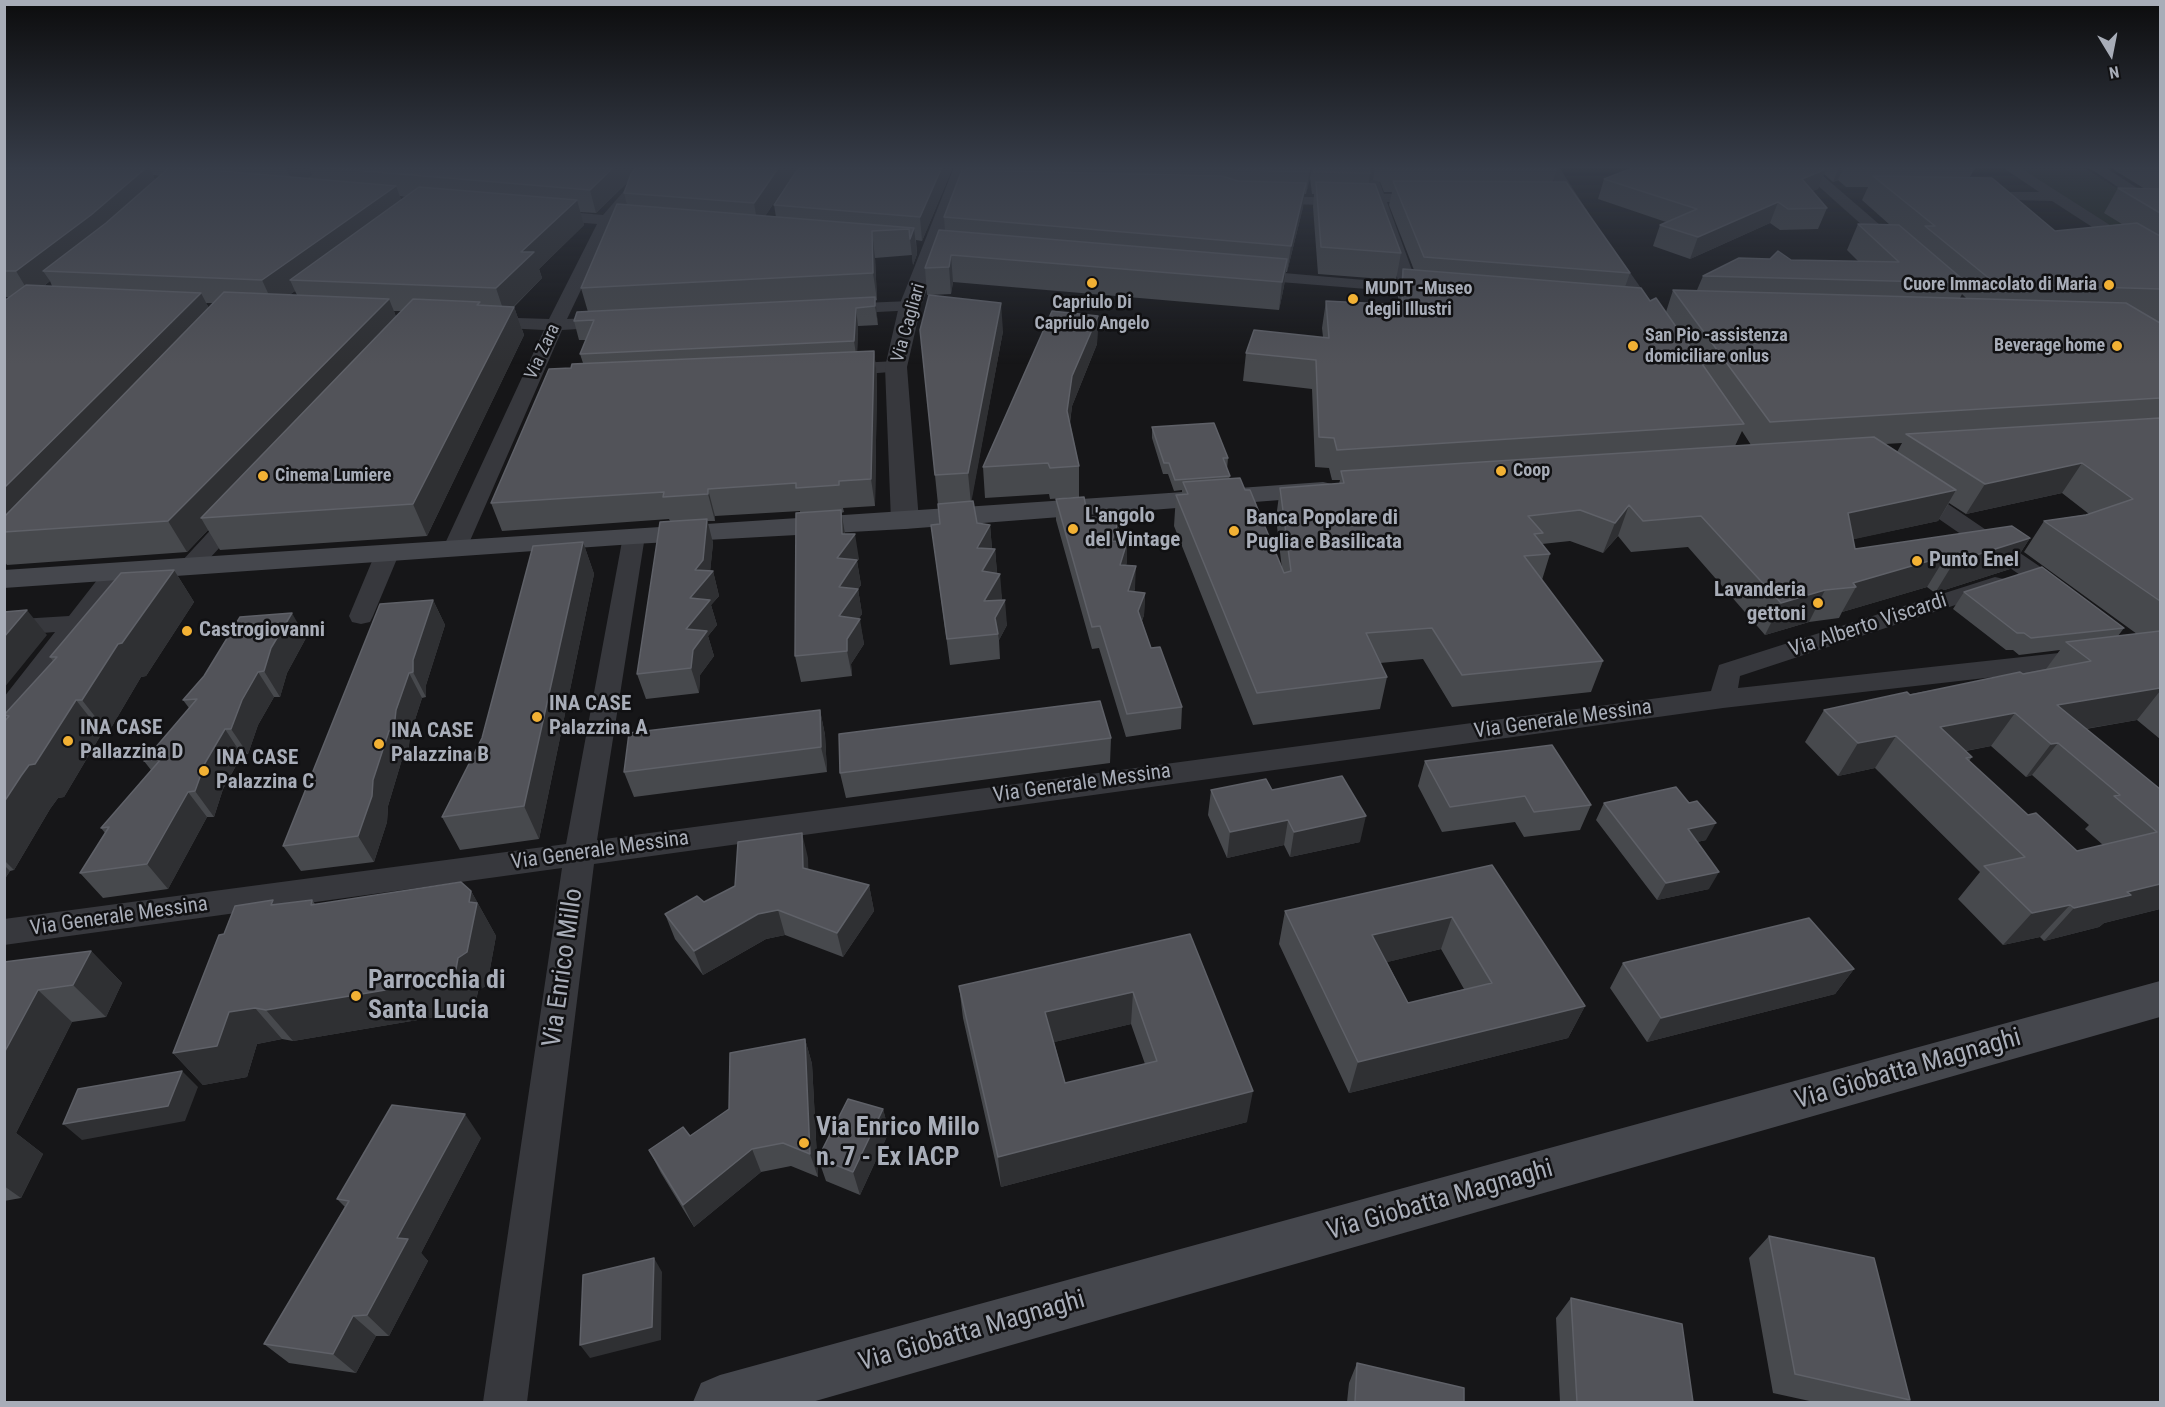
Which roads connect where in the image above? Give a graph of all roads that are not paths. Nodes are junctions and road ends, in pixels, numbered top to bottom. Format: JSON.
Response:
{"nodes":[{"id":1,"x":600,"y":233,"type":"edge"},
{"id":2,"x":938,"y":233,"type":"edge"},
{"id":3,"x":1390,"y":233,"type":"edge"},
{"id":4,"x":1594,"y":233,"type":"edge"},
{"id":5,"x":1880,"y":233,"type":"edge"},
{"id":6,"x":2110,"y":233,"type":"edge"},
{"id":7,"x":1905,"y":255,"type":"edge"},
{"id":8,"x":2160,"y":264,"type":"edge"},
{"id":9,"x":1227,"y":273,"type":"edge"},
{"id":10,"x":1410,"y":289,"type":"junction"},
{"id":11,"x":1457,"y":293,"type":"edge"},
{"id":12,"x":910,"y":306,"type":"junction"},
{"id":13,"x":1639,"y":309,"type":"junction"},
{"id":14,"x":816,"y":311,"type":"edge"},
{"id":15,"x":1672,"y":311,"type":"dead end"},
{"id":16,"x":464,"y":321,"type":"edge"},
{"id":17,"x":627,"y":321,"type":"edge"},
{"id":18,"x":556,"y":325,"type":"junction"},
{"id":19,"x":1661,"y":330,"type":"edge"},
{"id":20,"x":896,"y":368,"type":"junction"},
{"id":21,"x":825,"y":371,"type":"edge"},
{"id":22,"x":551,"y":383,"type":"edge"},
{"id":23,"x":528,"y":384,"type":"junction"},
{"id":24,"x":1897,"y":480,"type":"edge"},
{"id":25,"x":1346,"y":488,"type":"edge"},
{"id":26,"x":252,"y":498,"type":"edge"},
{"id":27,"x":905,"y":520,"type":"junction"},
{"id":28,"x":634,"y":536,"type":"junction"},
{"id":29,"x":454,"y":550,"type":"junction"},
{"id":30,"x":387,"y":554,"type":"junction"},
{"id":31,"x":189,"y":567,"type":"junction"},
{"id":32,"x":116,"y":571,"type":"junction"},
{"id":33,"x":2034,"y":572,"type":"junction"},
{"id":34,"x":4,"y":579,"type":"edge"},
{"id":35,"x":2080,"y":606,"type":"edge"},
{"id":36,"x":361,"y":616,"type":"dead end"},
{"id":37,"x":76,"y":622,"type":"junction"},
{"id":38,"x":4,"y":628,"type":"edge"},
{"id":39,"x":2118,"y":634,"type":"edge"},
{"id":40,"x":2154,"y":657,"type":"edge"},
{"id":41,"x":1723,"y":699,"type":"junction"},
{"id":42,"x":4,"y":717,"type":"edge"},
{"id":43,"x":580,"y":854,"type":"junction"},
{"id":44,"x":4,"y":932,"type":"edge"},
{"id":45,"x":2160,"y":999,"type":"edge"},
{"id":46,"x":504,"y":1402,"type":"edge"},
{"id":47,"x":720,"y":1402,"type":"edge"}],
"edges":[{"from":1,"to":18,"type":"street","name":"Via Zara"},
{"from":2,"to":12,"type":"street","name":"Via Cagliari"},
{"from":3,"to":10,"type":"street"},
{"from":4,"to":13,"type":"street"},
{"from":5,"to":7,"type":"street"},
{"from":6,"to":8,"type":"street"},
{"from":9,"to":10,"type":"street"},
{"from":10,"to":11,"type":"street"},
{"from":12,"to":14,"type":"street"},
{"from":12,"to":20,"type":"street","name":"Via Cagliari"},
{"from":13,"to":15,"type":"street"},
{"from":13,"to":19,"type":"street"},
{"from":16,"to":18,"type":"street"},
{"from":17,"to":18,"type":"street"},
{"from":18,"to":23,"type":"street","name":"Via Zara"},
{"from":20,"to":21,"type":"street"},
{"from":20,"to":27,"type":"street","name":"Via Cagliari"},
{"from":22,"to":23,"type":"street"},
{"from":23,"to":29,"type":"street","name":"Via Zara"},
{"from":24,"to":33,"type":"street"},
{"from":25,"to":27,"type":"main road"},
{"from":26,"to":31,"type":"street"},
{"from":27,"to":28,"type":"main road"},
{"from":28,"to":29,"type":"main road"},
{"from":28,"to":43,"type":"street","name":"Via Enrico Millo"},
{"from":29,"to":30,"type":"main road"},
{"from":30,"to":31,"type":"main road"},
{"from":30,"to":36,"type":"street"},
{"from":31,"to":32,"type":"main road"},
{"from":32,"to":34,"type":"main road"},
{"from":32,"to":37,"type":"street"},
{"from":33,"to":35,"type":"street"},
{"from":33,"to":41,"type":"street","name":"Via Alberto Viscardi"},
{"from":37,"to":38,"type":"street"},
{"from":37,"to":42,"type":"street"},
{"from":39,"to":40,"type":"street"},
{"from":40,"to":41,"type":"street","name":"Via Generale Messina"},
{"from":41,"to":43,"type":"street","name":"Via Generale Messina"},
{"from":43,"to":44,"type":"street","name":"Via Generale Messina"},
{"from":43,"to":46,"type":"street","name":"Via Enrico Millo"},
{"from":45,"to":47,"type":"main road","name":"Via Giobatta Magnaghi"}]}
